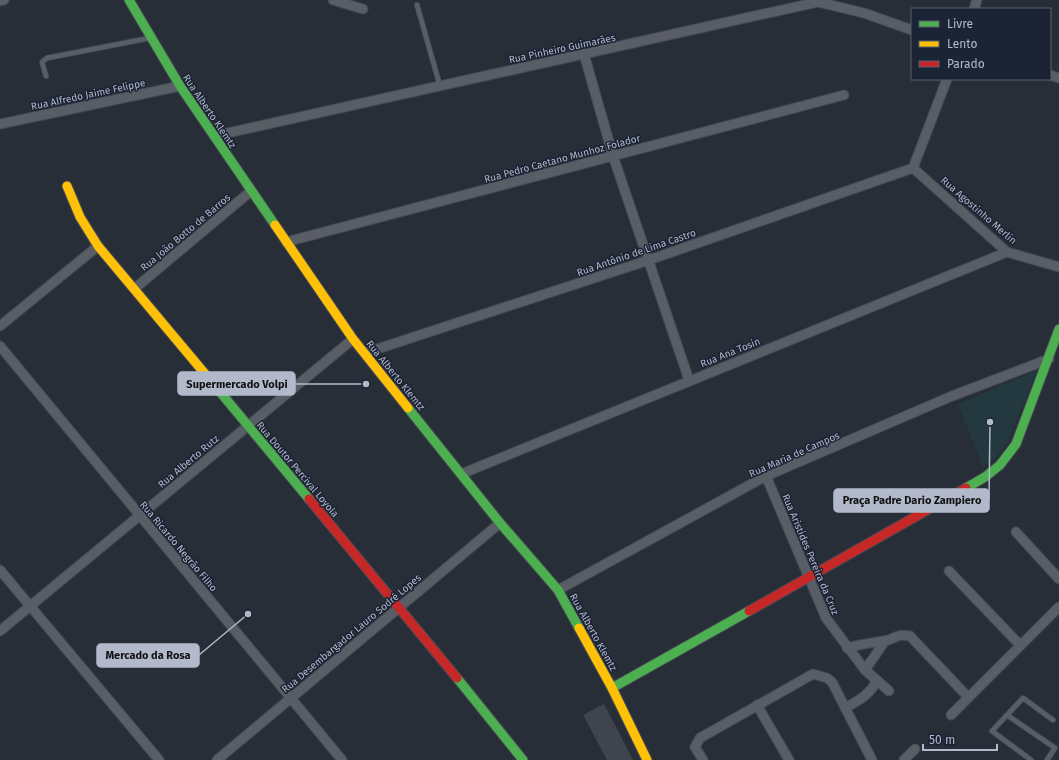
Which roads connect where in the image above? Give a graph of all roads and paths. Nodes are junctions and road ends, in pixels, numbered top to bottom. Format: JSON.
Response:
{"nodes":[{"id":1,"x":4,"y":0,"type":"edge"},
{"id":2,"x":129,"y":0,"type":"edge"},
{"id":3,"x":333,"y":0,"type":"edge"},
{"id":4,"x":0,"y":1,"type":"edge"},
{"id":5,"x":417,"y":5,"type":"dead end"},
{"id":6,"x":363,"y":9,"type":"dead end"},
{"id":7,"x":911,"y":30,"type":"edge"},
{"id":8,"x":152,"y":38,"type":"junction"},
{"id":9,"x":584,"y":54,"type":"junction"},
{"id":10,"x":46,"y":76,"type":"dead end"},
{"id":11,"x":947,"y":80,"type":"edge"},
{"id":12,"x":180,"y":86,"type":"junction"},
{"id":13,"x":440,"y":86,"type":"junction"},
{"id":14,"x":844,"y":94,"type":"dead end"},
{"id":15,"x":0,"y":124,"type":"edge"},
{"id":16,"x":214,"y":136,"type":"junction"},
{"id":17,"x":613,"y":156,"type":"junction"},
{"id":18,"x":913,"y":168,"type":"junction"},
{"id":19,"x":67,"y":186,"type":"dead end"},
{"id":20,"x":251,"y":191,"type":"junction"},
{"id":21,"x":286,"y":242,"type":"junction"},
{"id":22,"x":98,"y":246,"type":"junction"},
{"id":23,"x":1007,"y":252,"type":"junction"},
{"id":24,"x":649,"y":260,"type":"junction"},
{"id":25,"x":1059,"y":267,"type":"edge"},
{"id":26,"x":134,"y":289,"type":"junction"},
{"id":27,"x":0,"y":326,"type":"edge"},
{"id":28,"x":1059,"y":330,"type":"edge"},
{"id":29,"x":353,"y":339,"type":"junction"},
{"id":30,"x":0,"y":346,"type":"edge"},
{"id":31,"x":365,"y":353,"type":"junction"},
{"id":32,"x":1049,"y":359,"type":"junction"},
{"id":33,"x":689,"y":380,"type":"junction"},
{"id":34,"x":248,"y":426,"type":"junction"},
{"id":35,"x":461,"y":474,"type":"junction"},
{"id":36,"x":766,"y":476,"type":"junction"},
{"id":37,"x":140,"y":516,"type":"junction"},
{"id":38,"x":500,"y":524,"type":"junction"},
{"id":39,"x":1016,"y":532,"type":"dead end"},
{"id":40,"x":0,"y":570,"type":"edge"},
{"id":41,"x":949,"y":571,"type":"dead end"},
{"id":42,"x":809,"y":577,"type":"junction"},
{"id":43,"x":1059,"y":579,"type":"edge"},
{"id":44,"x":558,"y":590,"type":"junction"},
{"id":45,"x":31,"y":606,"type":"junction"},
{"id":46,"x":400,"y":607,"type":"junction"},
{"id":47,"x":1059,"y":607,"type":"edge"},
{"id":48,"x":0,"y":631,"type":"edge"},
{"id":49,"x":885,"y":641,"type":"junction"},
{"id":50,"x":1020,"y":646,"type":"junction"},
{"id":51,"x":847,"y":648,"type":"junction"},
{"id":52,"x":865,"y":670,"type":"junction"},
{"id":53,"x":876,"y":680,"type":"junction"},
{"id":54,"x":612,"y":688,"type":"junction"},
{"id":55,"x":889,"y":691,"type":"dead end"},
{"id":56,"x":968,"y":697,"type":"junction"},
{"id":57,"x":291,"y":698,"type":"junction"},
{"id":58,"x":757,"y":705,"type":"junction"},
{"id":59,"x":845,"y":708,"type":"junction"},
{"id":60,"x":951,"y":715,"type":"dead end"},
{"id":61,"x":1007,"y":715,"type":"junction"},
{"id":62,"x":1053,"y":720,"type":"dead end"},
{"id":63,"x":915,"y":749,"type":"dead end"},
{"id":64,"x":159,"y":760,"type":"edge"},
{"id":65,"x":217,"y":760,"type":"edge"},
{"id":66,"x":342,"y":760,"type":"edge"},
{"id":67,"x":523,"y":760,"type":"edge"},
{"id":68,"x":647,"y":760,"type":"edge"},
{"id":69,"x":703,"y":760,"type":"edge"},
{"id":70,"x":789,"y":760,"type":"edge"},
{"id":71,"x":872,"y":760,"type":"edge"},
{"id":72,"x":904,"y":760,"type":"edge"},
{"id":73,"x":1031,"y":760,"type":"edge"},
{"id":74,"x":1048,"y":760,"type":"edge"}],
"edges":[{"from":1,"to":4,"type":"street"},
{"from":2,"to":8,"type":"street","name":"Rua Alberto Klemtz"},
{"from":3,"to":6,"type":"street"},
{"from":5,"to":13,"type":"lane"},
{"from":7,"to":9,"type":"street","name":"Rua Pinheiro Guimarães"},
{"from":8,"to":10,"type":"lane"},
{"from":8,"to":12,"type":"street","name":"Rua Alberto Klemtz"},
{"from":9,"to":13,"type":"street","name":"Rua Pinheiro Guimarães"},
{"from":9,"to":17,"type":"street"},
{"from":11,"to":18,"type":"street"},
{"from":12,"to":15,"type":"street","name":"Rua Alfredo Jaime Felippe"},
{"from":12,"to":16,"type":"street","name":"Rua Alberto Klemtz"},
{"from":13,"to":16,"type":"street","name":"Rua Pinheiro Guimarães"},
{"from":14,"to":17,"type":"street","name":"Rua Pedro Caetano Munhoz Folador"},
{"from":16,"to":20,"type":"street","name":"Rua Alberto Klemtz"},
{"from":17,"to":21,"type":"street","name":"Rua Pedro Caetano Munhoz Folador"},
{"from":17,"to":24,"type":"street"},
{"from":18,"to":23,"type":"street","name":"Rua Agostinho Merlin"},
{"from":18,"to":24,"type":"street","name":"Rua Antônio de Lima Castro"},
{"from":19,"to":22,"type":"street","name":"Rua Doutor Percival Loyola"},
{"from":20,"to":21,"type":"street","name":"Rua Alberto Klemtz"},
{"from":20,"to":26,"type":"street","name":"Rua João Botto de Barros"},
{"from":21,"to":29,"type":"street","name":"Rua Alberto Klemtz"},
{"from":22,"to":26,"type":"street","name":"Rua Doutor Percival Loyola"},
{"from":22,"to":27,"type":"street"},
{"from":23,"to":25,"type":"street","name":"Rua Agostinho Merlin"},
{"from":23,"to":33,"type":"street","name":"Rua Ana Tosin"},
{"from":24,"to":31,"type":"street","name":"Rua Antônio de Lima Castro"},
{"from":24,"to":33,"type":"street"},
{"from":26,"to":34,"type":"street","name":"Rua Doutor Percival Loyola"},
{"from":28,"to":32,"type":"street"},
{"from":29,"to":31,"type":"street","name":"Rua Alberto Klemtz"},
{"from":29,"to":34,"type":"street","name":"Rua Alberto Rutz"},
{"from":30,"to":37,"type":"street","name":"Rua Ricardo Negrão Filho"},
{"from":31,"to":35,"type":"street","name":"Rua Alberto Klemtz"},
{"from":32,"to":36,"type":"street","name":"Rua Maria de Campos"},
{"from":32,"to":42,"type":"street"},
{"from":33,"to":35,"type":"street","name":"Rua Ana Tosin"},
{"from":34,"to":37,"type":"street","name":"Rua Alberto Rutz"},
{"from":34,"to":46,"type":"street","name":"Rua Doutor Percival Loyola"},
{"from":35,"to":38,"type":"street","name":"Rua Alberto Klemtz"},
{"from":36,"to":42,"type":"street","name":"Rua Aristides Pereira da Cruz"},
{"from":36,"to":44,"type":"street","name":"Rua Maria de Campos"},
{"from":37,"to":45,"type":"street","name":"Rua Alberto Rutz"},
{"from":37,"to":57,"type":"street","name":"Rua Ricardo Negrão Filho"},
{"from":38,"to":44,"type":"street","name":"Rua Alberto Klemtz"},
{"from":38,"to":46,"type":"street","name":"Rua Desembargador Lauro Sodré Lopes"},
{"from":39,"to":43,"type":"street"},
{"from":40,"to":45,"type":"street"},
{"from":41,"to":50,"type":"street"},
{"from":42,"to":51,"type":"street","name":"Rua Aristides Pereira da Cruz"},
{"from":42,"to":54,"type":"street"},
{"from":44,"to":54,"type":"street","name":"Rua Alberto Klemtz"},
{"from":45,"to":48,"type":"street","name":"Rua Alberto Rutz"},
{"from":45,"to":64,"type":"street"},
{"from":46,"to":57,"type":"street","name":"Rua Desembargador Lauro Sodré Lopes"},
{"from":46,"to":67,"type":"street","name":"Rua Doutor Percival Loyola"},
{"from":47,"to":50,"type":"street"},
{"from":49,"to":51,"type":"street"},
{"from":49,"to":52,"type":"street"},
{"from":49,"to":56,"type":"street"},
{"from":50,"to":56,"type":"street"},
{"from":51,"to":52,"type":"street","name":"Rua Aristides Pereira da Cruz"},
{"from":52,"to":53,"type":"street","name":"Rua Aristides Pereira da Cruz"},
{"from":53,"to":55,"type":"street","name":"Rua Aristides Pereira da Cruz"},
{"from":53,"to":59,"type":"street"},
{"from":54,"to":68,"type":"street","name":"Rua Alberto Klemtz"},
{"from":56,"to":60,"type":"street"},
{"from":57,"to":65,"type":"street","name":"Rua Desembargador Lauro Sodré Lopes"},
{"from":57,"to":66,"type":"street","name":"Rua Ricardo Negrão Filho"},
{"from":58,"to":59,"type":"street"},
{"from":58,"to":69,"type":"street"},
{"from":58,"to":70,"type":"street"},
{"from":59,"to":71,"type":"street"},
{"from":61,"to":62,"type":"lane"},
{"from":61,"to":73,"type":"lane"},
{"from":61,"to":74,"type":"lane"},
{"from":63,"to":72,"type":"street"}]}
